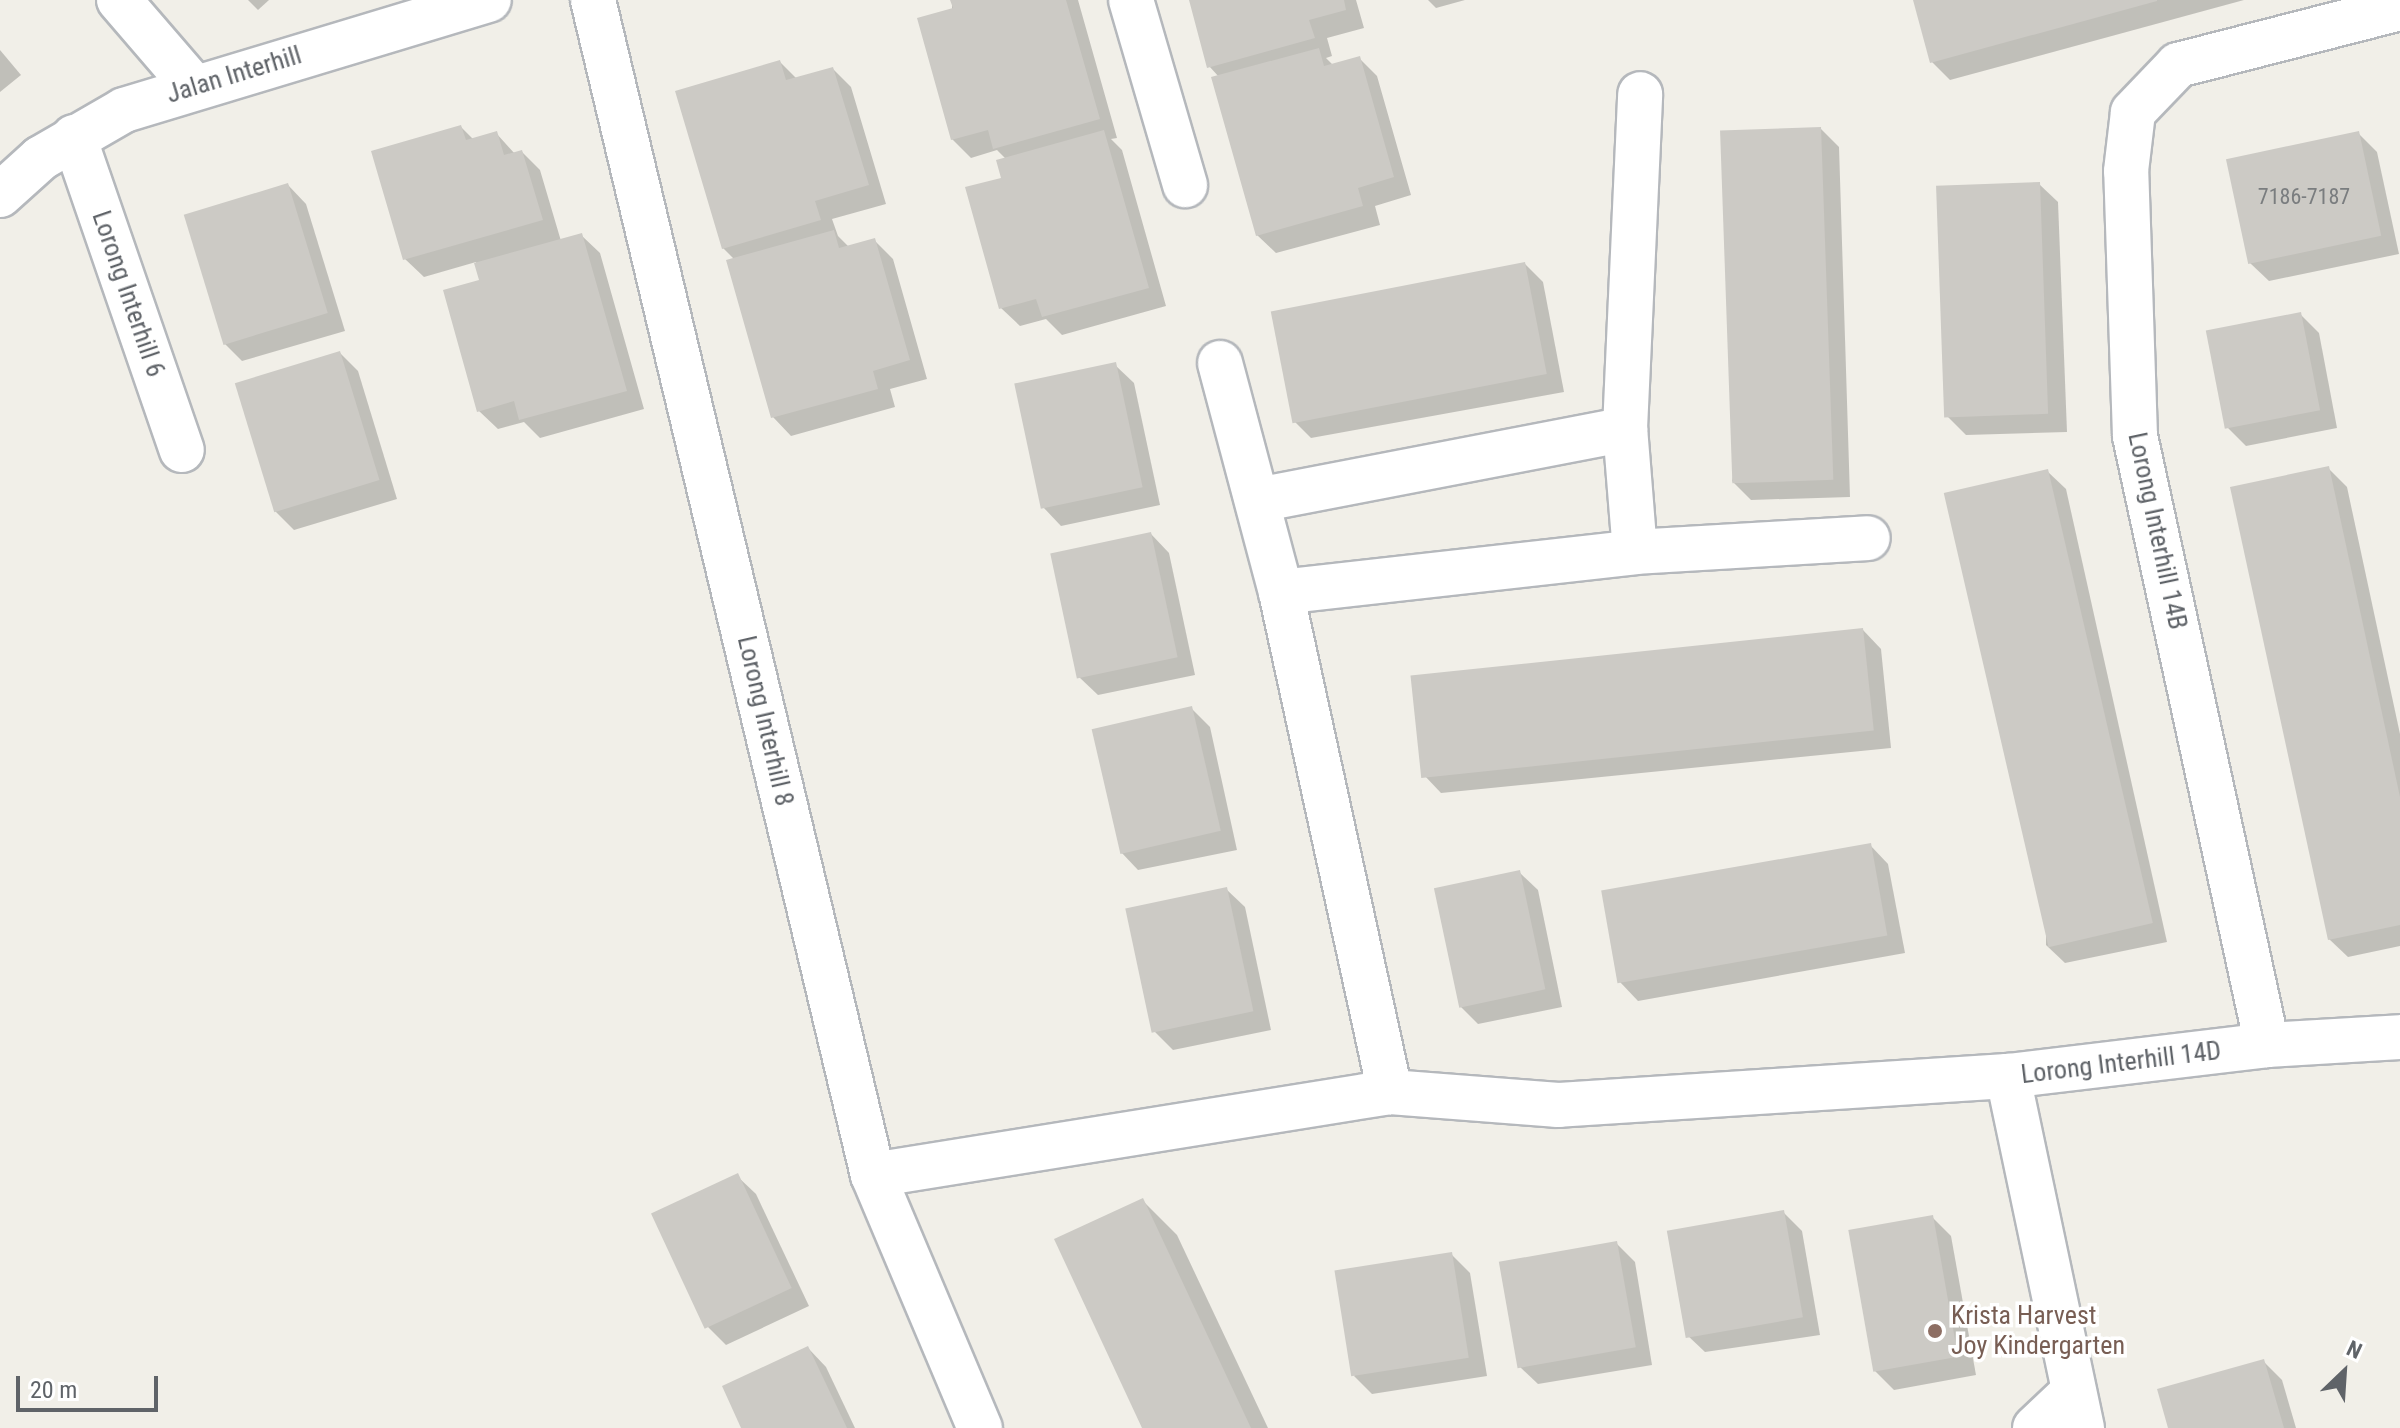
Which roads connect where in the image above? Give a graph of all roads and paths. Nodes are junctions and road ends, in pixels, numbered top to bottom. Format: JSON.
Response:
{"nodes":[{"id":1,"x":119,"y":0,"type":"edge"},
{"id":2,"x":489,"y":0,"type":"edge"},
{"id":3,"x":593,"y":0,"type":"edge"},
{"id":4,"x":1131,"y":0,"type":"edge"},
{"id":5,"x":2400,"y":8,"type":"edge"},
{"id":6,"x":193,"y":86,"type":"junction"},
{"id":7,"x":1640,"y":94,"type":"dead end"},
{"id":8,"x":74,"y":137,"type":"junction"},
{"id":9,"x":1185,"y":185,"type":"dead end"},
{"id":10,"x":0,"y":195,"type":"edge"},
{"id":11,"x":1220,"y":363,"type":"dead end"},
{"id":12,"x":1625,"y":429,"type":"junction"},
{"id":13,"x":182,"y":450,"type":"dead end"},
{"id":14,"x":1258,"y":500,"type":"junction"},
{"id":15,"x":1868,"y":538,"type":"dead end"},
{"id":16,"x":1635,"y":552,"type":"junction"},
{"id":17,"x":1281,"y":592,"type":"junction"},
{"id":18,"x":2400,"y":1037,"type":"edge"},
{"id":19,"x":2267,"y":1045,"type":"junction"},
{"id":20,"x":2008,"y":1076,"type":"junction"},
{"id":21,"x":1390,"y":1092,"type":"junction"},
{"id":22,"x":873,"y":1175,"type":"junction"},
{"id":23,"x":2077,"y":1410,"type":"edge"},
{"id":24,"x":980,"y":1428,"type":"edge"},
{"id":25,"x":2035,"y":1428,"type":"edge"}],
"edges":[{"from":1,"to":6,"type":"street"},
{"from":2,"to":6,"type":"street","name":"Jalan Interhill"},
{"from":3,"to":22,"type":"street","name":"Lorong Interhill 8"},
{"from":4,"to":9,"type":"street"},
{"from":5,"to":19,"type":"street","name":"Lorong Interhill 14B"},
{"from":6,"to":8,"type":"street","name":"Jalan Interhill"},
{"from":7,"to":12,"type":"street"},
{"from":8,"to":10,"type":"street","name":"Jalan Interhill"},
{"from":8,"to":13,"type":"street","name":"Lorong Interhill 6"},
{"from":11,"to":14,"type":"street"},
{"from":12,"to":14,"type":"street"},
{"from":12,"to":16,"type":"street"},
{"from":14,"to":17,"type":"street"},
{"from":15,"to":16,"type":"street"},
{"from":16,"to":17,"type":"street"},
{"from":17,"to":21,"type":"street"},
{"from":18,"to":19,"type":"street","name":"Lorong Interhill 14D"},
{"from":19,"to":20,"type":"street","name":"Lorong Interhill 14D"},
{"from":20,"to":21,"type":"street"},
{"from":20,"to":23,"type":"street","name":"Lorong Interhill 14D"},
{"from":21,"to":22,"type":"street"},
{"from":22,"to":24,"type":"street","name":"Lorong Interhill 8"},
{"from":23,"to":25,"type":"street"}]}
